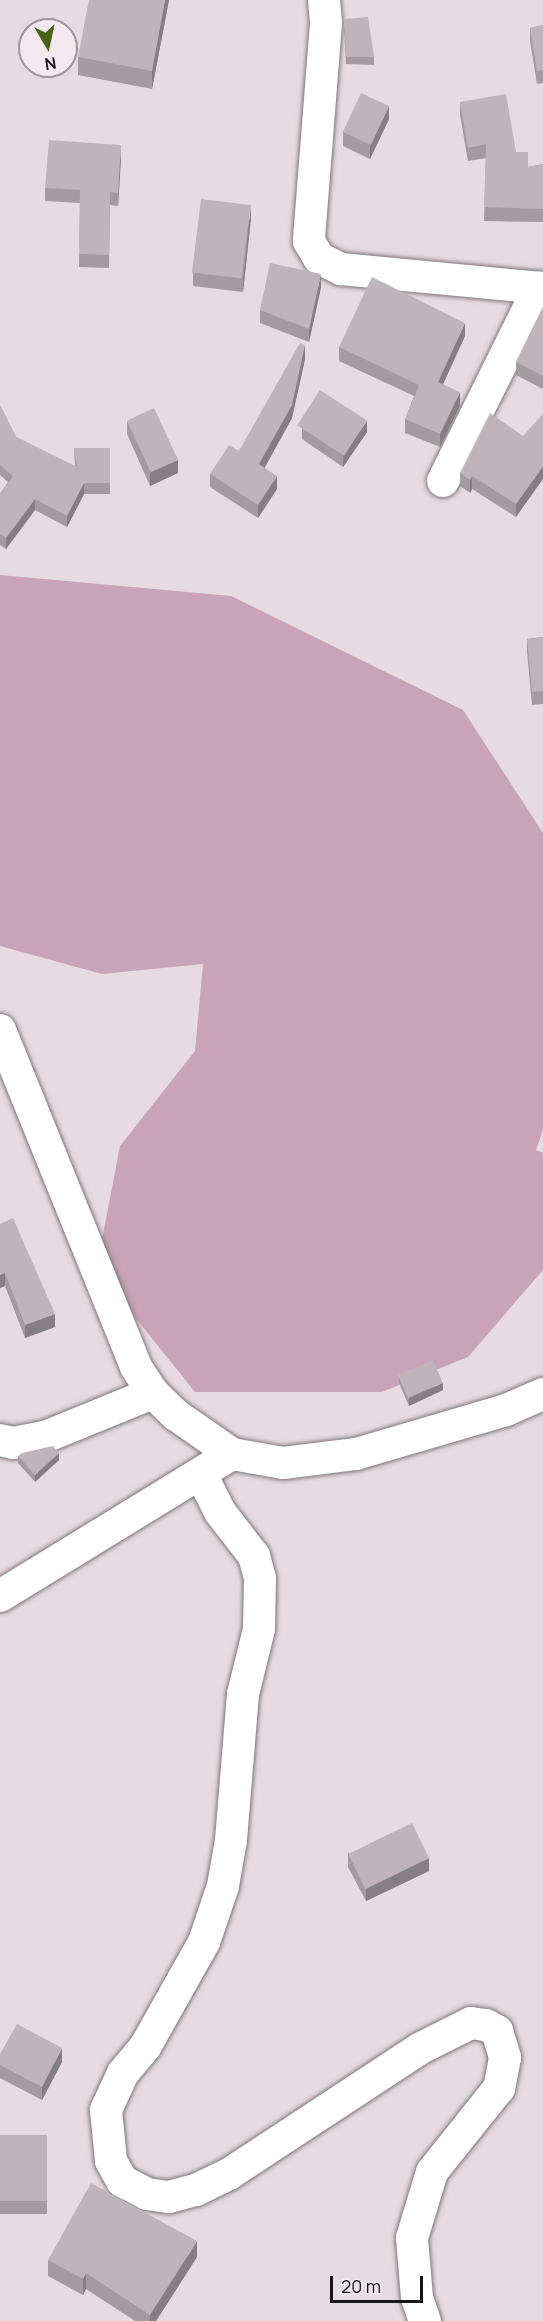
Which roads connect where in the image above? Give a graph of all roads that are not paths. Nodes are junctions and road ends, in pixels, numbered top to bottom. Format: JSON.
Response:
{"nodes":[{"id":1,"x":324,"y":0,"type":"edge"},
{"id":2,"x":541,"y":288,"type":"edge"},
{"id":3,"x":443,"y":481,"type":"dead end"},
{"id":4,"x":0,"y":1030,"type":"edge"},
{"id":5,"x":153,"y":1393,"type":"junction"},
{"id":6,"x":543,"y":1394,"type":"edge"},
{"id":7,"x":506,"y":1410,"type":"junction"},
{"id":8,"x":543,"y":1418,"type":"edge"},
{"id":9,"x":0,"y":1440,"type":"edge"},
{"id":10,"x":232,"y":1454,"type":"junction"},
{"id":11,"x":202,"y":1476,"type":"junction"},
{"id":12,"x":0,"y":1596,"type":"edge"},
{"id":13,"x":425,"y":2321,"type":"edge"}],
"edges":[{"from":1,"to":2,"type":"street"},
{"from":2,"to":3,"type":"street"},
{"from":4,"to":5,"type":"street"},
{"from":5,"to":9,"type":"street"},
{"from":5,"to":10,"type":"street"},
{"from":6,"to":7,"type":"street"},
{"from":7,"to":8,"type":"street"},
{"from":7,"to":10,"type":"street"},
{"from":10,"to":11,"type":"street"},
{"from":11,"to":12,"type":"street"},
{"from":11,"to":13,"type":"street"}]}
